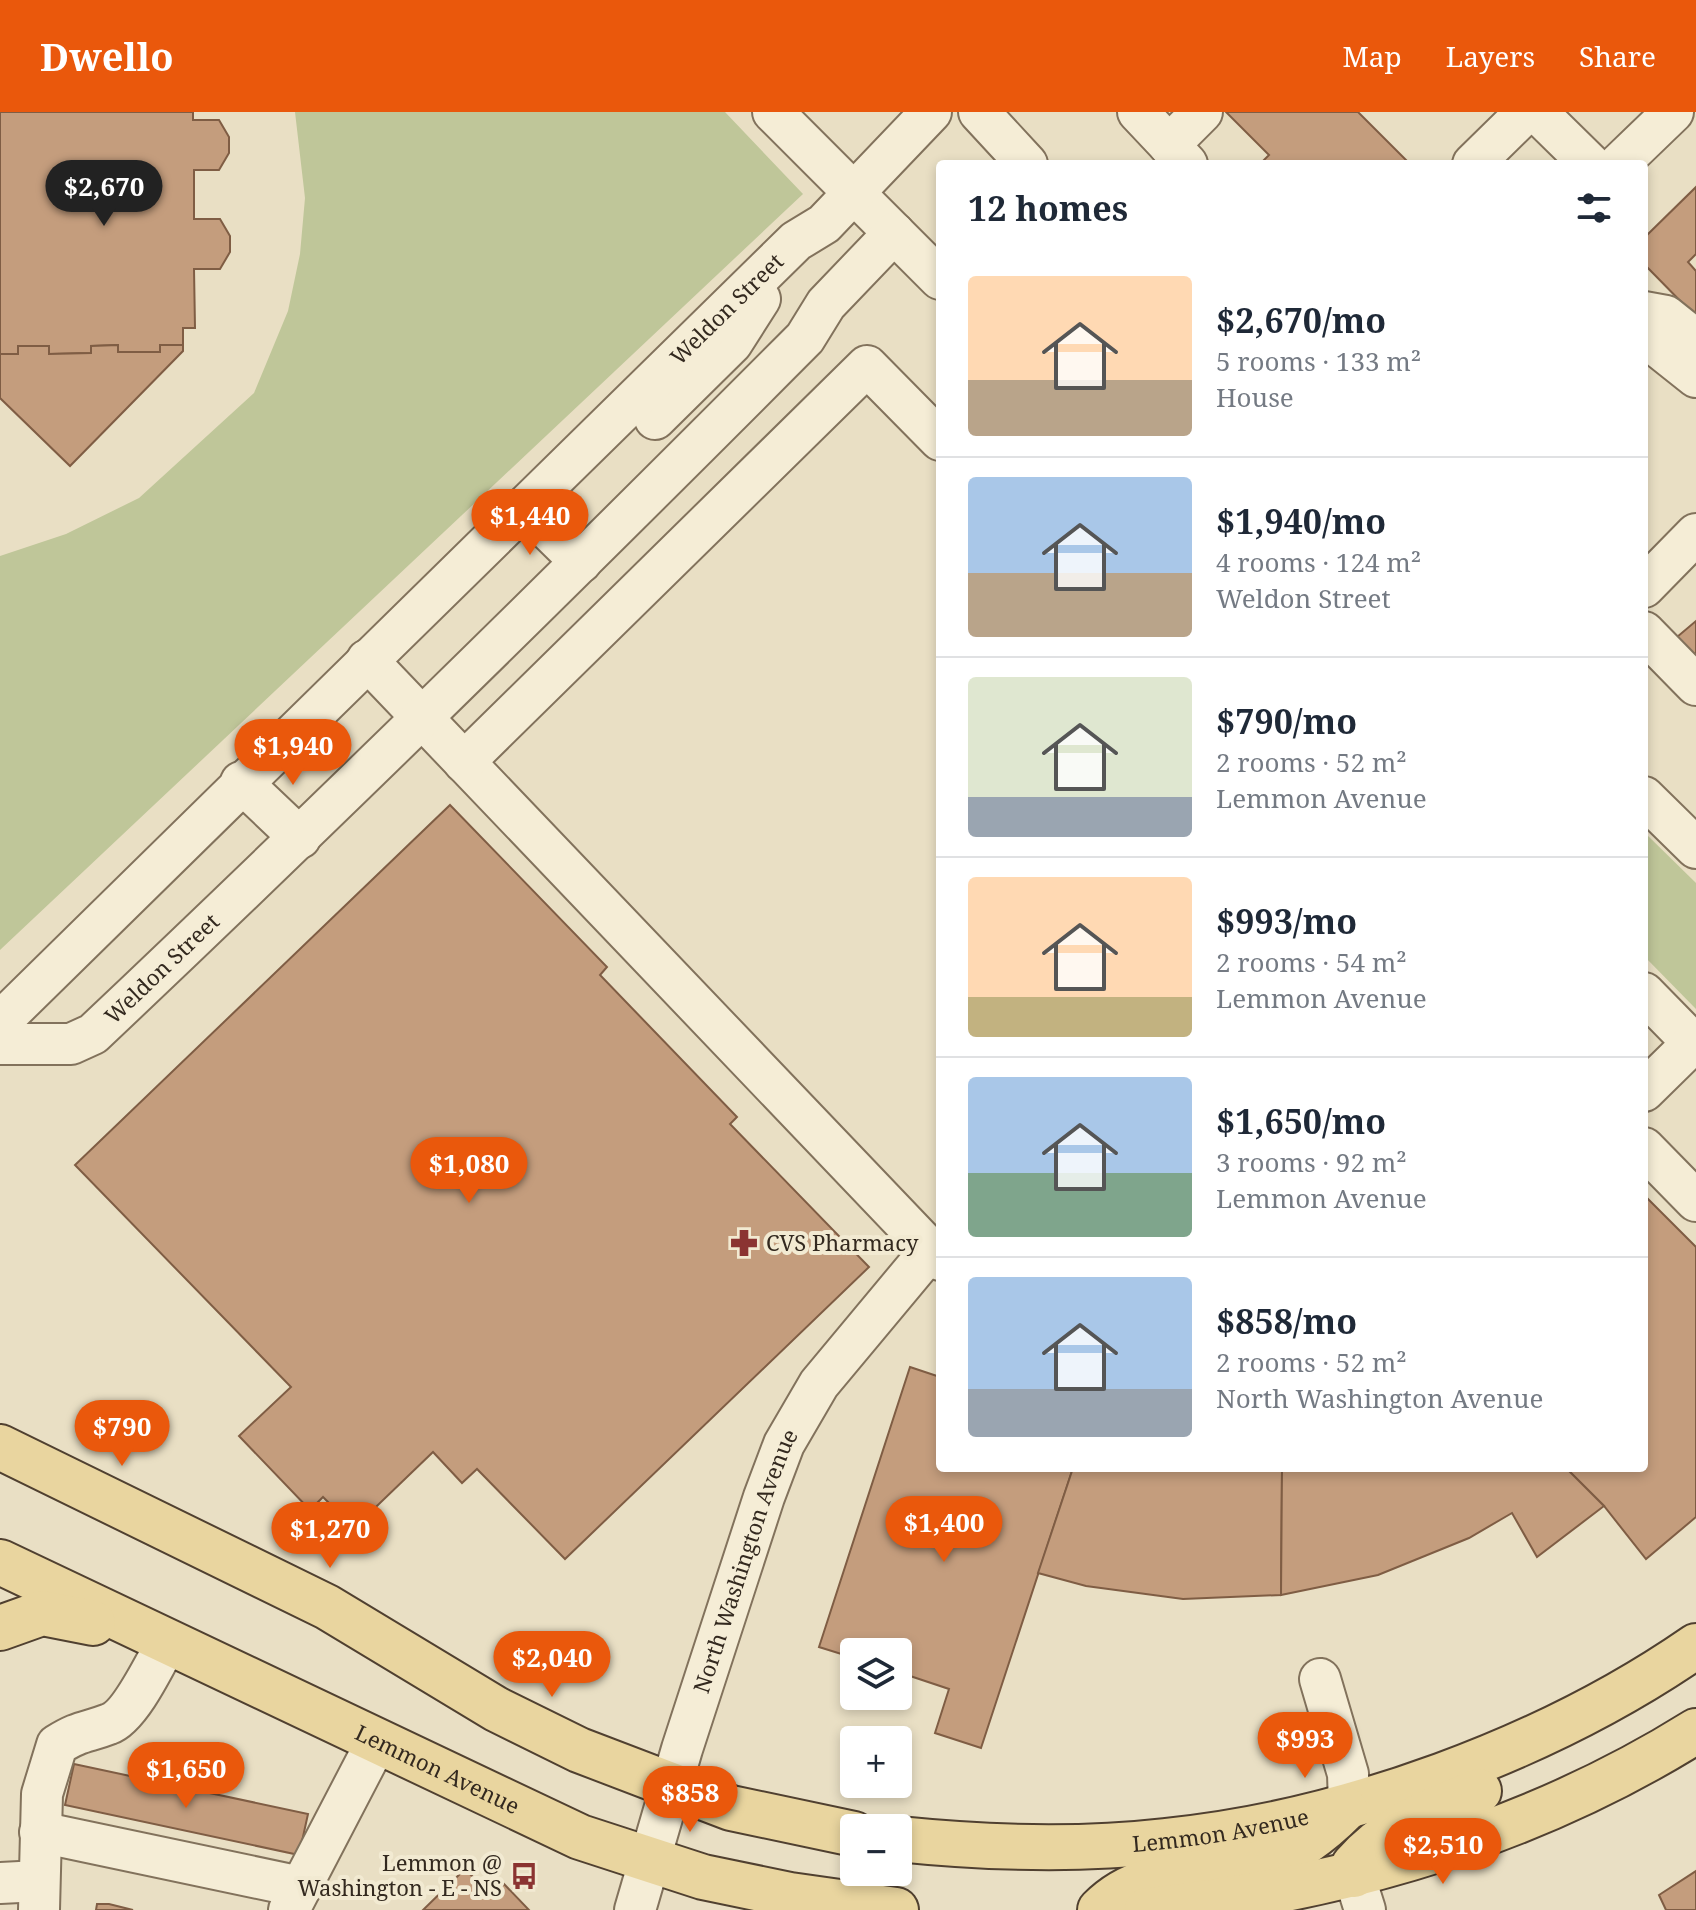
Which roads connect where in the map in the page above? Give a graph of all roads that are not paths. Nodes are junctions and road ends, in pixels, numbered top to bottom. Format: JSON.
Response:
{"nodes":[{"id":1,"x":773,"y":112,"type":"edge"},
{"id":2,"x":931,"y":112,"type":"edge"},
{"id":3,"x":979,"y":112,"type":"edge"},
{"id":4,"x":1138,"y":112,"type":"edge"},
{"id":5,"x":1202,"y":112,"type":"edge"},
{"id":6,"x":1526,"y":112,"type":"edge"},
{"id":7,"x":1537,"y":112,"type":"edge"},
{"id":8,"x":1673,"y":112,"type":"edge"},
{"id":9,"x":1689,"y":112,"type":"edge"},
{"id":10,"x":1696,"y":119,"type":"edge"},
{"id":11,"x":1178,"y":155,"type":"edge"},
{"id":12,"x":1023,"y":160,"type":"edge"},
{"id":13,"x":1477,"y":160,"type":"edge"},
{"id":14,"x":1586,"y":160,"type":"edge"},
{"id":15,"x":1623,"y":160,"type":"edge"},
{"id":16,"x":854,"y":193,"type":"junction"},
{"id":17,"x":894,"y":233,"type":"junction"},
{"id":18,"x":796,"y":241,"type":"junction"},
{"id":19,"x":862,"y":265,"type":"junction"},
{"id":20,"x":936,"y":275,"type":"edge"},
{"id":21,"x":826,"y":304,"type":"junction"},
{"id":22,"x":1648,"y":313,"type":"edge"},
{"id":23,"x":1696,"y":340,"type":"edge"},
{"id":24,"x":1648,"y":343,"type":"edge"},
{"id":25,"x":1696,"y":377,"type":"edge"},
{"id":26,"x":936,"y":436,"type":"edge"},
{"id":27,"x":525,"y":507,"type":"junction"},
{"id":28,"x":1696,"y":534,"type":"edge"},
{"id":29,"x":581,"y":562,"type":"junction"},
{"id":30,"x":1648,"y":583,"type":"edge"},
{"id":31,"x":1648,"y":636,"type":"edge"},
{"id":32,"x":367,"y":660,"type":"junction"},
{"id":33,"x":1696,"y":685,"type":"edge"},
{"id":34,"x":422,"y":718,"type":"junction"},
{"id":35,"x":464,"y":762,"type":"junction"},
{"id":36,"x":241,"y":782,"type":"junction"},
{"id":37,"x":1648,"y":801,"type":"edge"},
{"id":38,"x":300,"y":838,"type":"junction"},
{"id":39,"x":1696,"y":848,"type":"edge"},
{"id":40,"x":1648,"y":997,"type":"edge"},
{"id":41,"x":0,"y":1022,"type":"edge"},
{"id":42,"x":0,"y":1044,"type":"edge"},
{"id":43,"x":1694,"y":1044,"type":"edge"},
{"id":44,"x":1648,"y":1087,"type":"edge"},
{"id":45,"x":1648,"y":1152,"type":"edge"},
{"id":46,"x":1696,"y":1201,"type":"edge"},
{"id":47,"x":935,"y":1256,"type":"edge"},
{"id":48,"x":0,"y":1447,"type":"edge"},
{"id":49,"x":0,"y":1562,"type":"edge"},
{"id":50,"x":0,"y":1628,"type":"edge"},
{"id":51,"x":158,"y":1638,"type":"junction"},
{"id":52,"x":1696,"y":1646,"type":"edge"},
{"id":53,"x":1320,"y":1679,"type":"dead end"},
{"id":54,"x":1696,"y":1731,"type":"edge"},
{"id":55,"x":377,"y":1741,"type":"junction"},
{"id":56,"x":1522,"y":1743,"type":"junction"},
{"id":57,"x":670,"y":1788,"type":"junction"},
{"id":58,"x":1349,"y":1805,"type":"junction"},
{"id":59,"x":840,"y":1831,"type":"edge"},
{"id":60,"x":40,"y":1832,"type":"junction"},
{"id":61,"x":912,"y":1840,"type":"edge"},
{"id":62,"x":648,"y":1861,"type":"junction"},
{"id":63,"x":26,"y":1891,"type":"edge"},
{"id":64,"x":1360,"y":1893,"type":"edge"},
{"id":65,"x":295,"y":1898,"type":"edge"},
{"id":66,"x":1200,"y":1907,"type":"edge"},
{"id":67,"x":884,"y":1909,"type":"edge"},
{"id":68,"x":635,"y":1910,"type":"edge"},
{"id":69,"x":1100,"y":1910,"type":"edge"},
{"id":70,"x":1147,"y":1910,"type":"edge"}],
"edges":[{"from":1,"to":16,"type":"street"},
{"from":2,"to":16,"type":"street","name":"Weldon Street"},
{"from":3,"to":12,"type":"street"},
{"from":4,"to":11,"type":"street"},
{"from":5,"to":11,"type":"street"},
{"from":6,"to":13,"type":"street"},
{"from":7,"to":14,"type":"street"},
{"from":8,"to":15,"type":"street"},
{"from":9,"to":10,"type":"street"},
{"from":16,"to":17,"type":"street"},
{"from":16,"to":18,"type":"street","name":"Weldon Street"},
{"from":16,"to":19,"type":"street"},
{"from":17,"to":19,"type":"street","name":"Weldon Street"},
{"from":17,"to":20,"type":"street"},
{"from":18,"to":21,"type":"street"},
{"from":18,"to":27,"type":"street","name":"Weldon Street"},
{"from":19,"to":21,"type":"street","name":"Weldon Street"},
{"from":21,"to":29,"type":"street","name":"Weldon Street"},
{"from":22,"to":23,"type":"street"},
{"from":24,"to":25,"type":"street"},
{"from":26,"to":35,"type":"street"},
{"from":27,"to":29,"type":"street"},
{"from":27,"to":32,"type":"street","name":"Weldon Street"},
{"from":28,"to":30,"type":"street"},
{"from":29,"to":34,"type":"street","name":"Weldon Street"},
{"from":31,"to":33,"type":"street"},
{"from":32,"to":34,"type":"street"},
{"from":32,"to":36,"type":"street","name":"Weldon Street"},
{"from":34,"to":35,"type":"street"},
{"from":34,"to":38,"type":"street","name":"Weldon Street"},
{"from":35,"to":47,"type":"street"},
{"from":36,"to":38,"type":"street"},
{"from":36,"to":41,"type":"street","name":"Weldon Street"},
{"from":37,"to":39,"type":"street"},
{"from":38,"to":42,"type":"street","name":"Weldon Street"},
{"from":40,"to":43,"type":"street"},
{"from":43,"to":44,"type":"street"},
{"from":45,"to":46,"type":"street"},
{"from":47,"to":57,"type":"street","name":"North Washington Avenue"},
{"from":48,"to":57,"type":"main road"},
{"from":49,"to":51,"type":"main road","name":"Lemmon Avenue"},
{"from":50,"to":51,"type":"main road"},
{"from":51,"to":55,"type":"main road","name":"Lemmon Avenue"},
{"from":51,"to":60,"type":"street"},
{"from":52,"to":56,"type":"main road","name":"Lemmon Avenue"},
{"from":53,"to":58,"type":"street"},
{"from":54,"to":64,"type":"main road"},
{"from":55,"to":62,"type":"main road","name":"Lemmon Avenue"},
{"from":55,"to":65,"type":"street"},
{"from":56,"to":58,"type":"main road","name":"Lemmon Avenue"},
{"from":56,"to":64,"type":"main road"},
{"from":57,"to":59,"type":"main road"},
{"from":57,"to":62,"type":"street","name":"North Washington Avenue"},
{"from":58,"to":61,"type":"main road","name":"Lemmon Avenue"},
{"from":58,"to":69,"type":"main road"},
{"from":60,"to":63,"type":"street"},
{"from":60,"to":65,"type":"street"},
{"from":62,"to":67,"type":"main road","name":"Lemmon Avenue"},
{"from":62,"to":68,"type":"street","name":"North Washington Avenue"},
{"from":64,"to":66,"type":"main road"},
{"from":66,"to":70,"type":"main road"}]}
